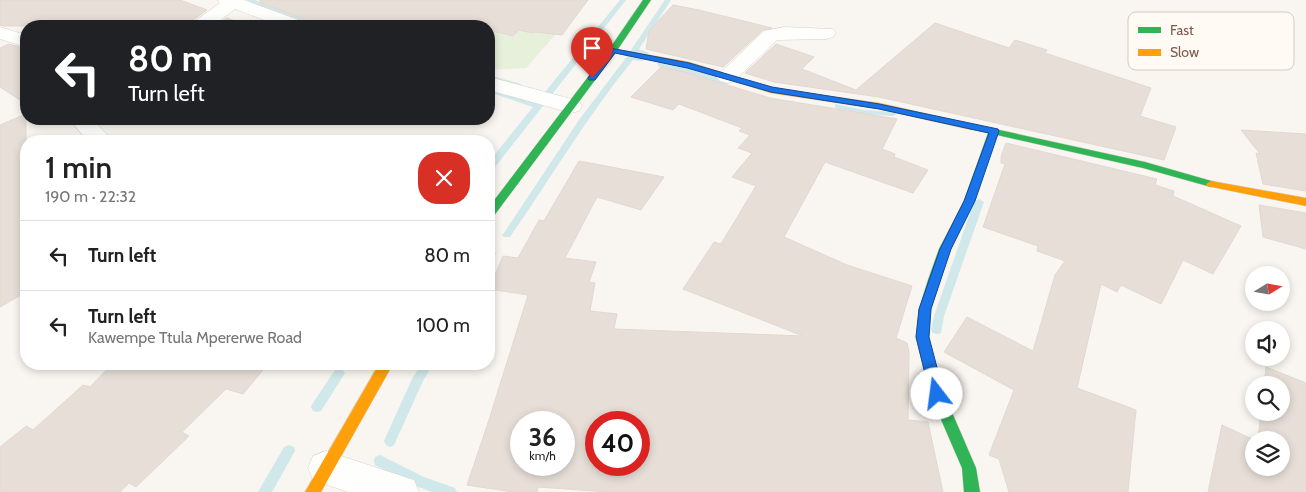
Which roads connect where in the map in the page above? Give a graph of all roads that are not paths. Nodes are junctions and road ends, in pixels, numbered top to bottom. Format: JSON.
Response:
{"nodes":[{"id":1,"x":647,"y":0,"type":"edge"},
{"id":2,"x":230,"y":1,"type":"edge"},
{"id":3,"x":208,"y":20,"type":"edge"},
{"id":4,"x":282,"y":20,"type":"edge"},
{"id":5,"x":0,"y":33,"type":"edge"},
{"id":6,"x":826,"y":33,"type":"dead end"},
{"id":7,"x":20,"y":39,"type":"edge"},
{"id":8,"x":613,"y":50,"type":"junction"},
{"id":9,"x":727,"y":77,"type":"junction"},
{"id":10,"x":495,"y":85,"type":"edge"},
{"id":11,"x":571,"y":106,"type":"junction"},
{"id":12,"x":86,"y":125,"type":"edge"},
{"id":13,"x":994,"y":131,"type":"junction"},
{"id":14,"x":95,"y":135,"type":"edge"},
{"id":15,"x":1306,"y":202,"type":"edge"},
{"id":16,"x":495,"y":206,"type":"edge"},
{"id":17,"x":383,"y":370,"type":"edge"},
{"id":18,"x":320,"y":480,"type":"edge"},
{"id":19,"x":401,"y":492,"type":"edge"},
{"id":20,"x":972,"y":492,"type":"edge"}],
"edges":[{"from":1,"to":8,"type":"street"},
{"from":2,"to":3,"type":"street"},
{"from":2,"to":4,"type":"street"},
{"from":5,"to":7,"type":"street"},
{"from":6,"to":9,"type":"street"},
{"from":8,"to":9,"type":"street"},
{"from":8,"to":11,"type":"street"},
{"from":9,"to":13,"type":"street"},
{"from":10,"to":11,"type":"street"},
{"from":11,"to":16,"type":"street"},
{"from":12,"to":14,"type":"street"},
{"from":13,"to":15,"type":"street"},
{"from":13,"to":20,"type":"street"},
{"from":17,"to":18,"type":"street"},
{"from":18,"to":19,"type":"street"}]}
